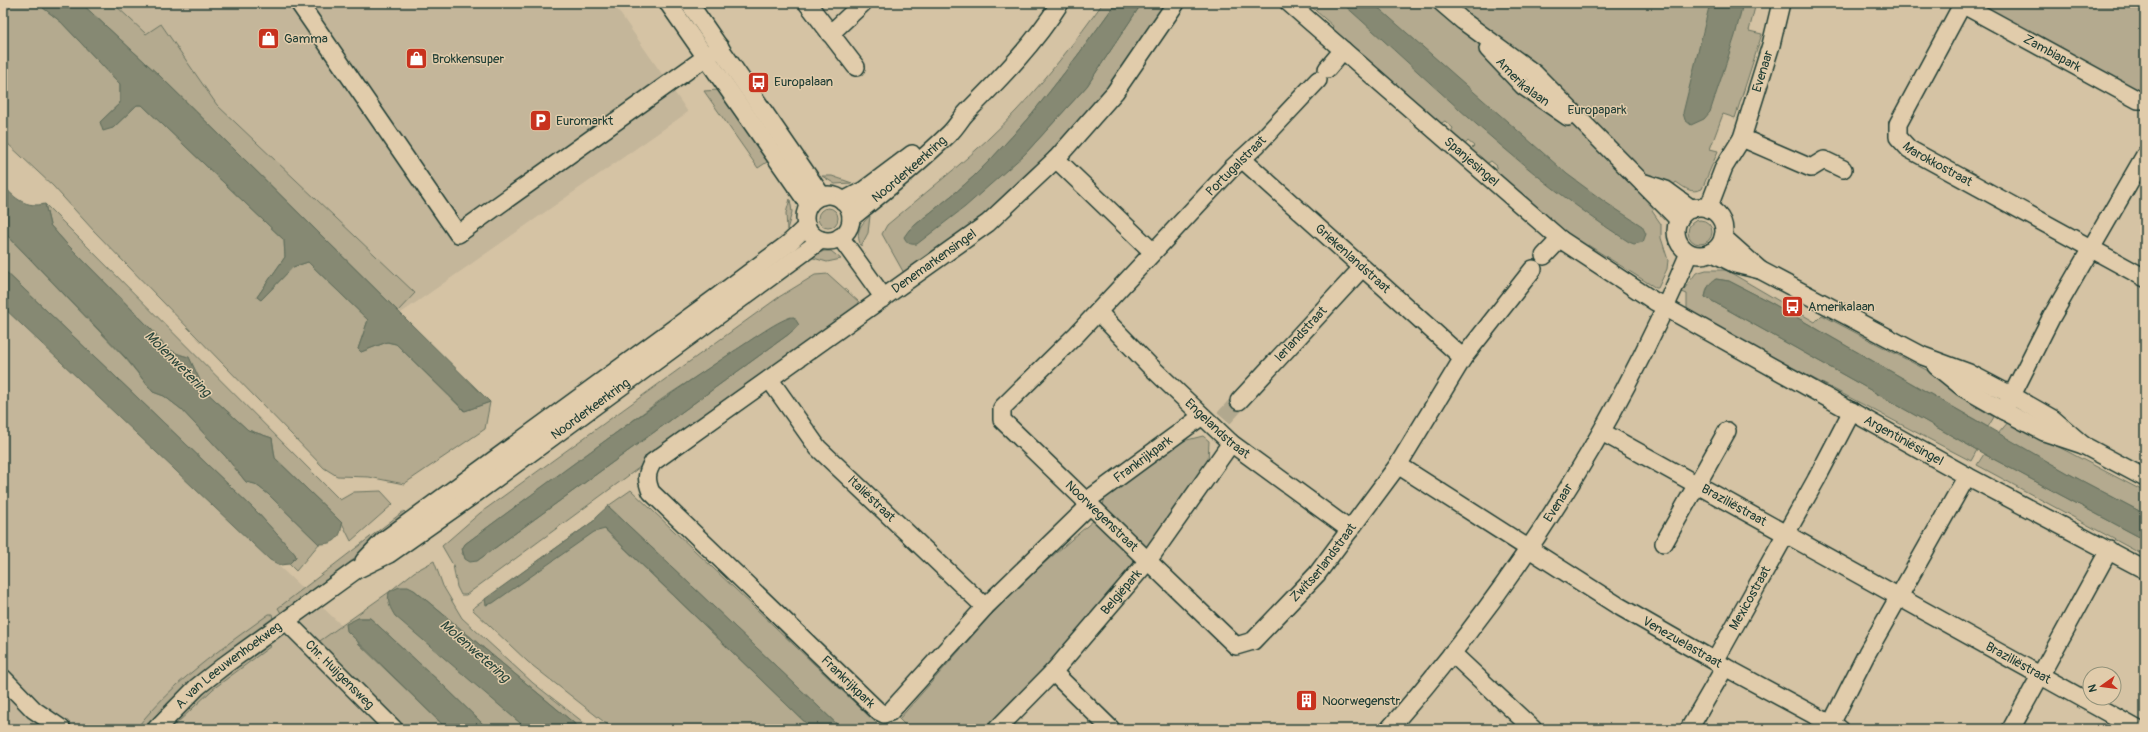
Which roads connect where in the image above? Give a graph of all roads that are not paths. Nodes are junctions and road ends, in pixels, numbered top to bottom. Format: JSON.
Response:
{"nodes":[{"id":1,"x":299,"y":3,"type":"edge"},
{"id":2,"x":668,"y":3,"type":"edge"},
{"id":3,"x":689,"y":3,"type":"edge"},
{"id":4,"x":807,"y":3,"type":"edge"},
{"id":5,"x":863,"y":3,"type":"edge"},
{"id":6,"x":1060,"y":3,"type":"edge"},
{"id":7,"x":1176,"y":3,"type":"edge"},
{"id":8,"x":1288,"y":3,"type":"edge"},
{"id":9,"x":1442,"y":3,"type":"edge"},
{"id":10,"x":1781,"y":3,"type":"edge"},
{"id":11,"x":1962,"y":4,"type":"edge"},
{"id":12,"x":830,"y":34,"type":"junction"},
{"id":13,"x":720,"y":48,"type":"junction"},
{"id":14,"x":1343,"y":50,"type":"junction"},
{"id":15,"x":706,"y":57,"type":"junction"},
{"id":16,"x":856,"y":67,"type":"dead end"},
{"id":17,"x":2145,"y":100,"type":"edge"},
{"id":18,"x":962,"y":116,"type":"junction"},
{"id":19,"x":1742,"y":138,"type":"junction"},
{"id":20,"x":2145,"y":155,"type":"edge"},
{"id":21,"x":1056,"y":159,"type":"junction"},
{"id":22,"x":1242,"y":159,"type":"junction"},
{"id":23,"x":1843,"y":169,"type":"dead end"},
{"id":24,"x":1642,"y":182,"type":"junction"},
{"id":25,"x":816,"y":200,"type":"junction"},
{"id":26,"x":843,"y":201,"type":"junction"},
{"id":27,"x":1700,"y":209,"type":"junction"},
{"id":28,"x":851,"y":218,"type":"junction"},
{"id":29,"x":1679,"y":220,"type":"junction"},
{"id":30,"x":807,"y":226,"type":"junction"},
{"id":31,"x":840,"y":237,"type":"junction"},
{"id":32,"x":1723,"y":237,"type":"junction"},
{"id":33,"x":1560,"y":239,"type":"junction"},
{"id":34,"x":821,"y":240,"type":"junction"},
{"id":35,"x":2090,"y":250,"type":"junction"},
{"id":36,"x":1153,"y":252,"type":"junction"},
{"id":37,"x":1711,"y":252,"type":"junction"},
{"id":38,"x":1689,"y":253,"type":"junction"},
{"id":39,"x":1362,"y":268,"type":"junction"},
{"id":40,"x":1760,"y":270,"type":"junction"},
{"id":41,"x":2145,"y":278,"type":"edge"},
{"id":42,"x":884,"y":298,"type":"junction"},
{"id":43,"x":1666,"y":307,"type":"junction"},
{"id":44,"x":1098,"y":312,"type":"junction"},
{"id":45,"x":1923,"y":356,"type":"junction"},
{"id":46,"x":1463,"y":358,"type":"junction"},
{"id":47,"x":770,"y":380,"type":"junction"},
{"id":48,"x":2011,"y":394,"type":"junction"},
{"id":49,"x":1239,"y":401,"type":"tunnel mouth"},
{"id":50,"x":1852,"y":411,"type":"junction"},
{"id":51,"x":2004,"y":411,"type":"junction"},
{"id":52,"x":1202,"y":416,"type":"junction"},
{"id":53,"x":1002,"y":420,"type":"joint"},
{"id":54,"x":1727,"y":431,"type":"dead end"},
{"id":55,"x":1602,"y":432,"type":"junction"},
{"id":56,"x":1231,"y":443,"type":"junction"},
{"id":57,"x":2083,"y":445,"type":"junction"},
{"id":58,"x":1398,"y":465,"type":"junction"},
{"id":59,"x":647,"y":472,"type":"joint"},
{"id":60,"x":1967,"y":476,"type":"junction"},
{"id":61,"x":2145,"y":478,"type":"edge"},
{"id":62,"x":1696,"y":485,"type":"junction"},
{"id":63,"x":1087,"y":504,"type":"junction"},
{"id":64,"x":1350,"y":530,"type":"junction"},
{"id":65,"x":1785,"y":535,"type":"junction"},
{"id":66,"x":1664,"y":543,"type":"dead end"},
{"id":67,"x":1529,"y":548,"type":"junction"},
{"id":68,"x":2109,"y":550,"type":"junction"},
{"id":69,"x":1147,"y":562,"type":"junction"},
{"id":70,"x":356,"y":570,"type":"junction"},
{"id":71,"x":2145,"y":570,"type":"edge"},
{"id":72,"x":1898,"y":598,"type":"junction"},
{"id":73,"x":985,"y":607,"type":"junction"},
{"id":74,"x":286,"y":621,"type":"junction"},
{"id":75,"x":1236,"y":646,"type":"joint"},
{"id":76,"x":1452,"y":653,"type":"junction"},
{"id":77,"x":1720,"y":664,"type":"junction"},
{"id":78,"x":1053,"y":672,"type":"junction"},
{"id":79,"x":2041,"y":676,"type":"junction"},
{"id":80,"x":3,"y":678,"type":"edge"},
{"id":81,"x":2145,"y":724,"type":"edge"},
{"id":82,"x":1836,"y":726,"type":"edge"},
{"id":83,"x":62,"y":729,"type":"edge"},
{"id":84,"x":156,"y":729,"type":"edge"},
{"id":85,"x":394,"y":729,"type":"edge"},
{"id":86,"x":997,"y":729,"type":"edge"},
{"id":87,"x":1111,"y":729,"type":"edge"},
{"id":88,"x":1389,"y":729,"type":"edge"},
{"id":89,"x":1533,"y":729,"type":"edge"},
{"id":90,"x":1690,"y":729,"type":"edge"},
{"id":91,"x":2011,"y":729,"type":"edge"},
{"id":92,"x":2137,"y":729,"type":"edge"},
{"id":93,"x":2142,"y":729,"type":"edge"}],
"edges":[{"from":1,"to":15,"type":"street"},
{"from":2,"to":15,"type":"street"},
{"from":3,"to":13,"type":"street"},
{"from":4,"to":12,"type":"street"},
{"from":5,"to":12,"type":"street"},
{"from":6,"to":18,"type":"street","name":"Noorderkeerkring"},
{"from":7,"to":21,"type":"street","name":"Denemarkensingel"},
{"from":8,"to":14,"type":"street","name":"Spanjesingel"},
{"from":9,"to":24,"type":"street","name":"Amerikalaan"},
{"from":10,"to":19,"type":"street","name":"Evenaar"},
{"from":11,"to":17,"type":"street","name":"Zambiapark"},
{"from":11,"to":35,"type":"street","name":"Marokkostraat"},
{"from":12,"to":16,"type":"street"},
{"from":13,"to":15,"type":"street"},
{"from":13,"to":25,"type":"street"},
{"from":14,"to":22,"type":"street","name":"Portugalstraat"},
{"from":14,"to":33,"type":"street","name":"Spanjesingel"},
{"from":15,"to":25,"type":"street"},
{"from":18,"to":26,"type":"street","name":"Noorderkeerkring"},
{"from":18,"to":28,"type":"street","name":"Noorderkeerkring"},
{"from":19,"to":23,"type":"street"},
{"from":19,"to":27,"type":"street","name":"Evenaar"},
{"from":20,"to":35,"type":"street"},
{"from":21,"to":36,"type":"street"},
{"from":21,"to":42,"type":"street","name":"Denemarkensingel"},
{"from":22,"to":36,"type":"street","name":"Portugalstraat"},
{"from":22,"to":39,"type":"street","name":"Griekenlandstraat"},
{"from":24,"to":27,"type":"street","name":"Amerikalaan"},
{"from":24,"to":29,"type":"street","name":"Amerikalaan"},
{"from":25,"to":26,"type":"street"},
{"from":25,"to":30,"type":"street"},
{"from":26,"to":28,"type":"street"},
{"from":27,"to":29,"type":"street"},
{"from":27,"to":32,"type":"street"},
{"from":28,"to":31,"type":"street"},
{"from":29,"to":38,"type":"street"},
{"from":30,"to":34,"type":"street"},
{"from":30,"to":70,"type":"street","name":"Noorderkeerkring"},
{"from":31,"to":34,"type":"street"},
{"from":31,"to":42,"type":"street"},
{"from":32,"to":37,"type":"street"},
{"from":32,"to":40,"type":"street"},
{"from":33,"to":43,"type":"street","name":"Spanjesingel"},
{"from":33,"to":46,"type":"street","name":"Zwitserlandstraat"},
{"from":34,"to":70,"type":"street","name":"Noorderkeerkring"},
{"from":35,"to":41,"type":"street","name":"Marokkostraat"},
{"from":35,"to":48,"type":"street"},
{"from":36,"to":44,"type":"street","name":"Portugalstraat"},
{"from":37,"to":38,"type":"street"},
{"from":37,"to":40,"type":"street"},
{"from":38,"to":43,"type":"street","name":"Evenaar"},
{"from":39,"to":46,"type":"street","name":"Griekenlandstraat"},
{"from":39,"to":49,"type":"street","name":"Ierlandstraat"},
{"from":40,"to":45,"type":"street"},
{"from":42,"to":47,"type":"street","name":"Denemarkensingel"},
{"from":43,"to":50,"type":"street","name":"Argentiniësingel"},
{"from":43,"to":55,"type":"street","name":"Evenaar"},
{"from":44,"to":52,"type":"street","name":"Engelandstraat"},
{"from":44,"to":53,"type":"street","name":"Portugalstraat"},
{"from":45,"to":48,"type":"street"},
{"from":45,"to":51,"type":"street"},
{"from":46,"to":58,"type":"street","name":"Zwitserlandstraat"},
{"from":47,"to":59,"type":"street","name":"Denemarkensingel"},
{"from":47,"to":73,"type":"street","name":"Italiëstraat"},
{"from":48,"to":51,"type":"street"},
{"from":48,"to":57,"type":"street"},
{"from":50,"to":60,"type":"street","name":"Argentiniësingel"},
{"from":50,"to":65,"type":"street","name":"Mexicostraat"},
{"from":51,"to":57,"type":"street"},
{"from":52,"to":56,"type":"street","name":"Engelandstraat"},
{"from":52,"to":63,"type":"street","name":"Frankrijkpark"},
{"from":53,"to":63,"type":"street","name":"Noorwegenstraat"},
{"from":54,"to":62,"type":"street","name":"Braziliëstraat"},
{"from":55,"to":62,"type":"street","name":"Braziliëstraat"},
{"from":55,"to":67,"type":"street","name":"Evenaar"},
{"from":56,"to":64,"type":"street","name":"Engelandstraat"},
{"from":56,"to":69,"type":"street","name":"Belgiëpark"},
{"from":57,"to":61,"type":"street"},
{"from":58,"to":64,"type":"street","name":"Zwitserlandstraat"},
{"from":58,"to":67,"type":"street"},
{"from":59,"to":73,"type":"street","name":"Frankrijkpark"},
{"from":60,"to":68,"type":"street","name":"Argentiniësingel"},
{"from":60,"to":72,"type":"street"},
{"from":62,"to":65,"type":"street","name":"Braziliëstraat"},
{"from":62,"to":66,"type":"street","name":"Braziliëstraat"},
{"from":63,"to":69,"type":"street","name":"Noorwegenstraat"},
{"from":63,"to":73,"type":"street","name":"Frankrijkpark"},
{"from":64,"to":75,"type":"street","name":"Zwitserlandstraat"},
{"from":65,"to":72,"type":"street","name":"Braziliëstraat"},
{"from":65,"to":77,"type":"street","name":"Mexicostraat"},
{"from":67,"to":76,"type":"street","name":"Evenaar"},
{"from":67,"to":77,"type":"street","name":"Venezuelastraat"},
{"from":68,"to":71,"type":"street","name":"Argentiniësingel"},
{"from":68,"to":79,"type":"street"},
{"from":69,"to":75,"type":"street","name":"Noorwegenstraat"},
{"from":69,"to":78,"type":"street","name":"Belgiëpark"},
{"from":70,"to":74,"type":"street","name":"Noorderkeerkring"},
{"from":72,"to":79,"type":"street","name":"Braziliëstraat"},
{"from":72,"to":82,"type":"street"},
{"from":74,"to":84,"type":"street","name":"A. van Leeuwenhoekweg"},
{"from":74,"to":85,"type":"street","name":"Chr. Huijgensweg"},
{"from":76,"to":88,"type":"street","name":"Evenaar"},
{"from":76,"to":89,"type":"street"},
{"from":77,"to":82,"type":"street","name":"Venezuelastraat"},
{"from":77,"to":90,"type":"street","name":"Mexicostraat"},
{"from":78,"to":86,"type":"street","name":"Belgiëpark"},
{"from":78,"to":87,"type":"street"},
{"from":79,"to":91,"type":"street"},
{"from":79,"to":92,"type":"street","name":"Braziliëstraat"},
{"from":80,"to":83,"type":"street"},
{"from":81,"to":93,"type":"street"}]}
